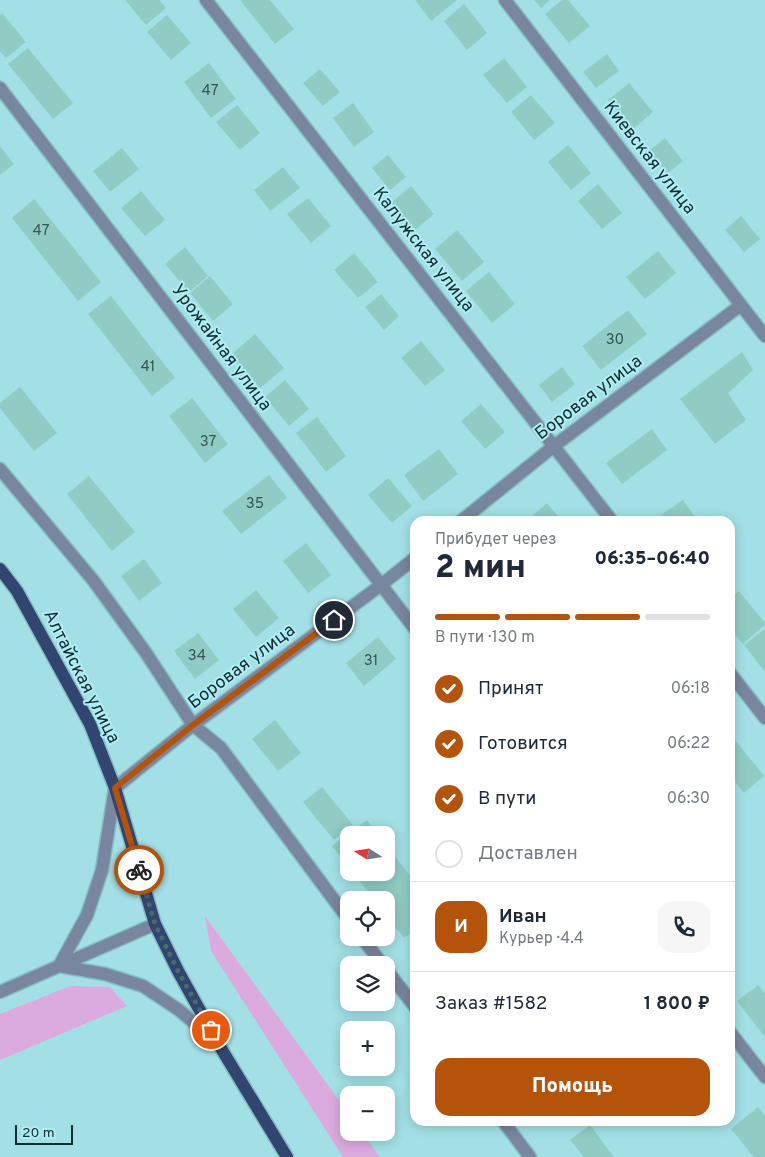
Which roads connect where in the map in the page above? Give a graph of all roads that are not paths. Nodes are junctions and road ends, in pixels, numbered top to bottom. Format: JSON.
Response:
{"nodes":[{"id":1,"x":206,"y":0,"type":"edge"},
{"id":2,"x":505,"y":0,"type":"edge"},
{"id":3,"x":0,"y":88,"type":"edge"},
{"id":4,"x":740,"y":305,"type":"junction"},
{"id":5,"x":765,"y":336,"type":"edge"},
{"id":6,"x":554,"y":446,"type":"junction"},
{"id":7,"x":0,"y":469,"type":"edge"},
{"id":8,"x":467,"y":516,"type":"edge"},
{"id":9,"x":608,"y":516,"type":"edge"},
{"id":10,"x":410,"y":562,"type":"edge"},
{"id":11,"x":0,"y":569,"type":"edge"},
{"id":12,"x":381,"y":585,"type":"junction"},
{"id":13,"x":410,"y":623,"type":"edge"},
{"id":14,"x":735,"y":679,"type":"edge"},
{"id":15,"x":765,"y":718,"type":"edge"},
{"id":16,"x":193,"y":725,"type":"junction"},
{"id":17,"x":115,"y":788,"type":"junction"},
{"id":18,"x":340,"y":908,"type":"edge"},
{"id":19,"x":155,"y":924,"type":"junction"},
{"id":20,"x":368,"y":946,"type":"edge"},
{"id":21,"x":376,"y":956,"type":"edge"},
{"id":22,"x":59,"y":966,"type":"junction"},
{"id":23,"x":395,"y":981,"type":"edge"},
{"id":24,"x":0,"y":992,"type":"edge"},
{"id":25,"x":410,"y":1000,"type":"edge"},
{"id":26,"x":735,"y":1038,"type":"edge"},
{"id":27,"x":219,"y":1044,"type":"junction"},
{"id":28,"x":765,"y":1077,"type":"edge"},
{"id":29,"x":507,"y":1126,"type":"edge"},
{"id":30,"x":287,"y":1157,"type":"edge"},
{"id":31,"x":530,"y":1157,"type":"edge"}],
"edges":[{"from":1,"to":6,"type":"street","name":"Калужская улица"},
{"from":2,"to":4,"type":"street","name":"Киевская улица"},
{"from":3,"to":12,"type":"street","name":"Урожайная улица"},
{"from":4,"to":5,"type":"street","name":"Киевская улица"},
{"from":4,"to":6,"type":"street","name":"Боровая улица"},
{"from":6,"to":8,"type":"street","name":"Боровая улица"},
{"from":6,"to":9,"type":"street","name":"Калужская улица"},
{"from":7,"to":16,"type":"street"},
{"from":10,"to":12,"type":"street","name":"Боровая улица"},
{"from":11,"to":17,"type":"main road","name":"Алтайская улица"},
{"from":12,"to":13,"type":"street","name":"Урожайная улица"},
{"from":12,"to":16,"type":"street","name":"Боровая улица"},
{"from":14,"to":15,"type":"street"},
{"from":16,"to":17,"type":"street","name":"Боровая улица"},
{"from":16,"to":18,"type":"street"},
{"from":17,"to":19,"type":"main road","name":"Алтайская улица"},
{"from":17,"to":22,"type":"street"},
{"from":19,"to":22,"type":"street"},
{"from":19,"to":27,"type":"main road","name":"Алтайская улица"},
{"from":20,"to":21,"type":"street"},
{"from":22,"to":24,"type":"street"},
{"from":22,"to":27,"type":"street"},
{"from":23,"to":25,"type":"street"},
{"from":26,"to":28,"type":"street"},
{"from":27,"to":30,"type":"main road","name":"Алтайская улица"},
{"from":29,"to":31,"type":"street"}]}
